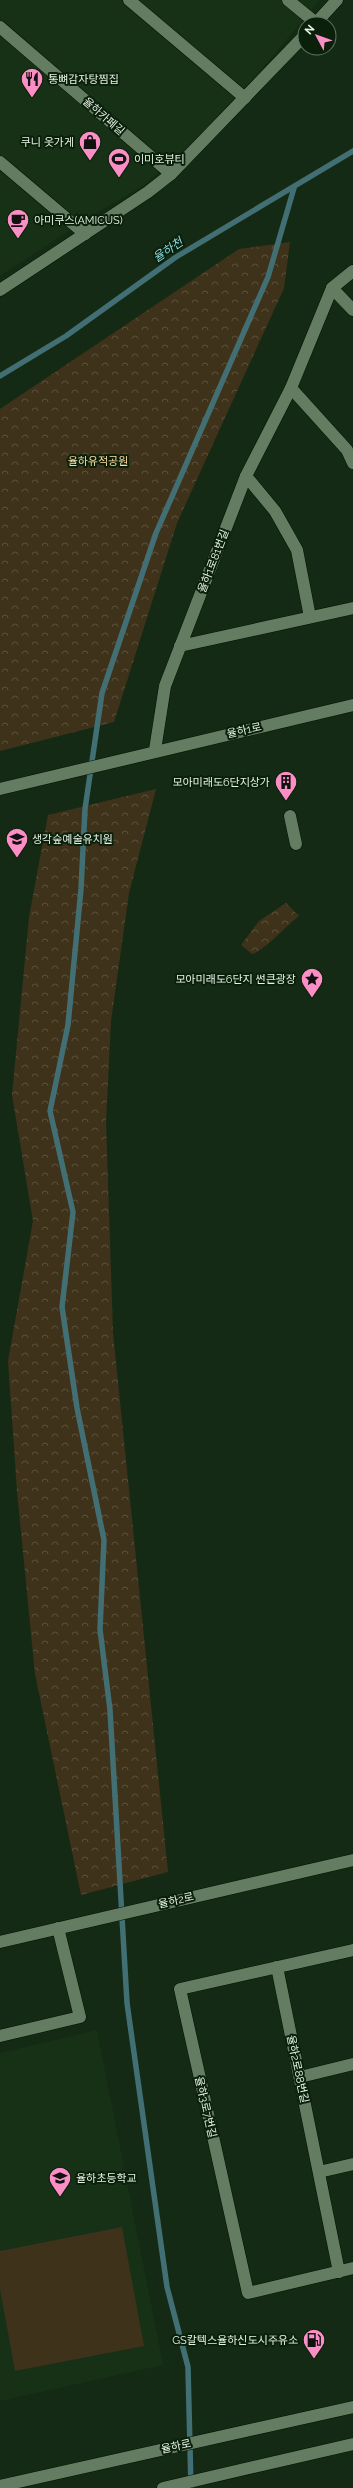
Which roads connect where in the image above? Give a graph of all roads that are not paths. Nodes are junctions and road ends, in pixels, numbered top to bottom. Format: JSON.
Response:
{"nodes":[{"id":1,"x":129,"y":0,"type":"edge"},
{"id":2,"x":288,"y":0,"type":"edge"},
{"id":3,"x":337,"y":0,"type":"edge"},
{"id":4,"x":306,"y":16,"type":"edge"},
{"id":5,"x":322,"y":16,"type":"edge"},
{"id":6,"x":0,"y":27,"type":"edge"},
{"id":7,"x":297,"y":43,"type":"edge"},
{"id":8,"x":245,"y":98,"type":"junction"},
{"id":9,"x":0,"y":162,"type":"edge"},
{"id":10,"x":171,"y":174,"type":"junction"},
{"id":11,"x":85,"y":234,"type":"junction"},
{"id":12,"x":353,"y":271,"type":"edge"},
{"id":13,"x":332,"y":288,"type":"junction"},
{"id":14,"x":0,"y":290,"type":"edge"},
{"id":15,"x":353,"y":310,"type":"edge"},
{"id":16,"x":291,"y":388,"type":"junction"},
{"id":17,"x":353,"y":463,"type":"edge"},
{"id":18,"x":246,"y":476,"type":"junction"},
{"id":19,"x":353,"y":608,"type":"edge"},
{"id":20,"x":310,"y":616,"type":"junction"},
{"id":21,"x":180,"y":646,"type":"junction"},
{"id":22,"x":353,"y":705,"type":"edge"},
{"id":23,"x":155,"y":750,"type":"junction"},
{"id":24,"x":0,"y":789,"type":"edge"},
{"id":25,"x":290,"y":816,"type":"dead end"},
{"id":26,"x":296,"y":844,"type":"dead end"},
{"id":27,"x":353,"y":1860,"type":"edge"},
{"id":28,"x":58,"y":1928,"type":"junction"},
{"id":29,"x":0,"y":1942,"type":"edge"},
{"id":30,"x":353,"y":1950,"type":"edge"},
{"id":31,"x":277,"y":1967,"type":"junction"},
{"id":32,"x":0,"y":2036,"type":"edge"},
{"id":33,"x":353,"y":2064,"type":"edge"},
{"id":34,"x":300,"y":2077,"type":"junction"},
{"id":35,"x":353,"y":2164,"type":"edge"},
{"id":36,"x":319,"y":2172,"type":"junction"},
{"id":37,"x":353,"y":2268,"type":"edge"},
{"id":38,"x":339,"y":2272,"type":"junction"},
{"id":39,"x":353,"y":2407,"type":"edge"},
{"id":40,"x":353,"y":2444,"type":"edge"},
{"id":41,"x":0,"y":2486,"type":"edge"},
{"id":42,"x":163,"y":2488,"type":"edge"}],
"edges":[{"from":1,"to":8,"type":"street"},
{"from":2,"to":4,"type":"street"},
{"from":3,"to":5,"type":"street"},
{"from":6,"to":10,"type":"street","name":"율하카페길"},
{"from":7,"to":8,"type":"street"},
{"from":8,"to":10,"type":"street"},
{"from":9,"to":11,"type":"street"},
{"from":10,"to":11,"type":"street"},
{"from":11,"to":14,"type":"street"},
{"from":12,"to":13,"type":"street","name":"율하1로81번길"},
{"from":13,"to":15,"type":"street"},
{"from":13,"to":16,"type":"street","name":"율하1로81번길"},
{"from":16,"to":17,"type":"street"},
{"from":16,"to":18,"type":"street","name":"율하1로81번길"},
{"from":18,"to":20,"type":"street"},
{"from":18,"to":21,"type":"street","name":"율하1로81번길"},
{"from":19,"to":20,"type":"street"},
{"from":20,"to":21,"type":"street"},
{"from":21,"to":23,"type":"street","name":"율하1로81번길"},
{"from":22,"to":23,"type":"street","name":"율하1로"},
{"from":23,"to":24,"type":"street","name":"율하1로"},
{"from":25,"to":26,"type":"street"},
{"from":27,"to":28,"type":"street","name":"율하2로"},
{"from":28,"to":29,"type":"street","name":"율하2로"},
{"from":28,"to":32,"type":"street"},
{"from":30,"to":31,"type":"street","name":"율하3로7번길"},
{"from":31,"to":34,"type":"street","name":"율하2로88번길"},
{"from":31,"to":38,"type":"street","name":"율하3로7번길"},
{"from":33,"to":34,"type":"street"},
{"from":34,"to":36,"type":"street","name":"율하2로88번길"},
{"from":35,"to":36,"type":"street"},
{"from":36,"to":38,"type":"street","name":"율하2로88번길"},
{"from":37,"to":38,"type":"street","name":"율하3로7번길"},
{"from":39,"to":41,"type":"street","name":"율하로"},
{"from":40,"to":42,"type":"street"}]}
